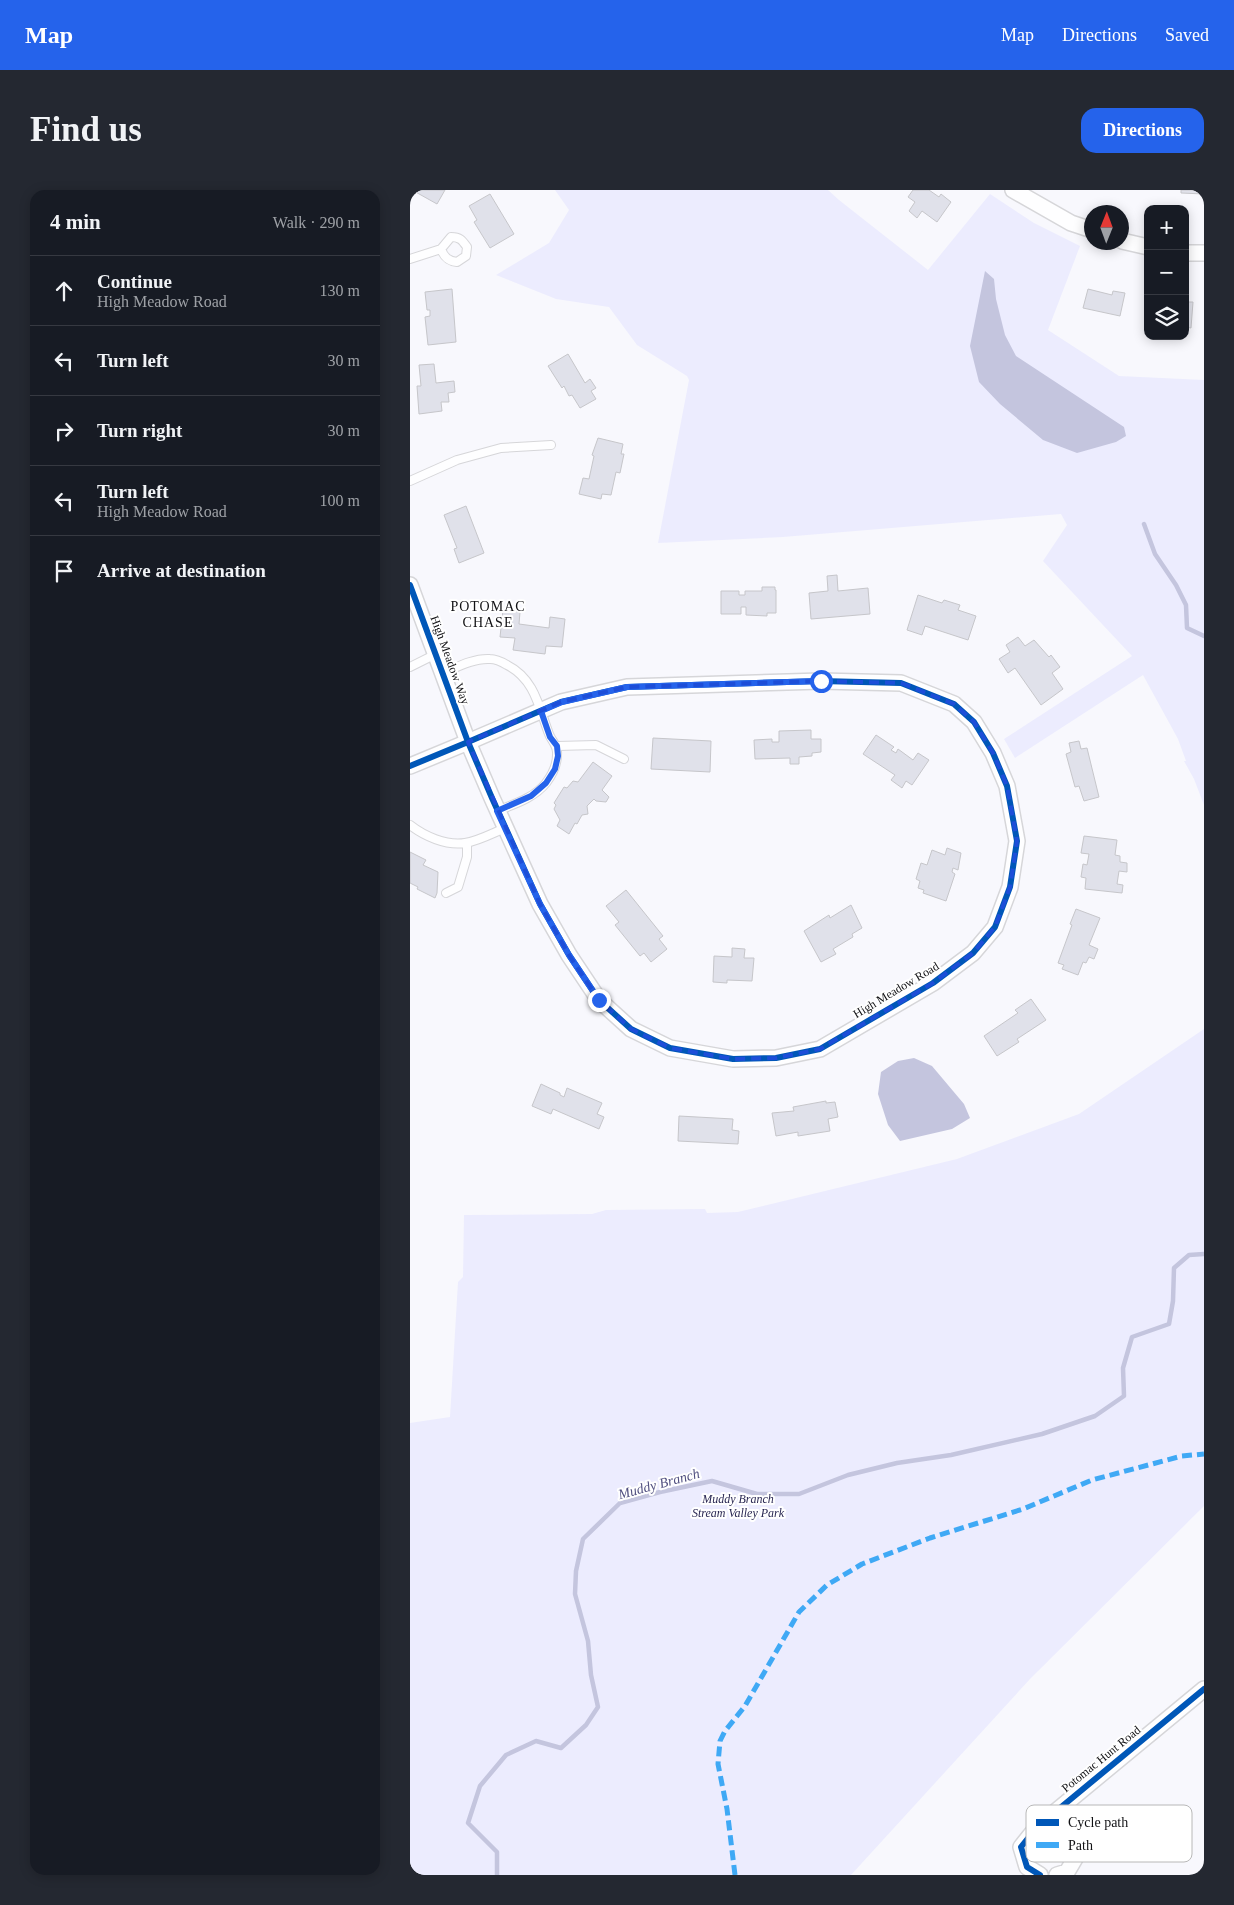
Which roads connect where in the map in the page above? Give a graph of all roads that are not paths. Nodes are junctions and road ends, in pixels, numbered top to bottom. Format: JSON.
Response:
{"nodes":[{"id":1,"x":1013,"y":190,"type":"edge"},
{"id":2,"x":1084,"y":227,"type":"edge"},
{"id":3,"x":1129,"y":243,"type":"edge"},
{"id":4,"x":1144,"y":246,"type":"edge"},
{"id":5,"x":441,"y":249,"type":"dead end"},
{"id":6,"x":1189,"y":253,"type":"edge"},
{"id":7,"x":1204,"y":253,"type":"edge"},
{"id":8,"x":410,"y":259,"type":"edge"},
{"id":9,"x":552,"y":445,"type":"dead end"},
{"id":10,"x":410,"y":481,"type":"edge"},
{"id":11,"x":410,"y":585,"type":"edge"},
{"id":12,"x":436,"y":654,"type":"junction"},
{"id":13,"x":410,"y":667,"type":"edge"},
{"id":14,"x":443,"y":673,"type":"junction"},
{"id":15,"x":541,"y":711,"type":"junction"},
{"id":16,"x":468,"y":742,"type":"junction"},
{"id":17,"x":557,"y":746,"type":"junction"},
{"id":18,"x":624,"y":759,"type":"dead end"},
{"id":19,"x":410,"y":766,"type":"edge"},
{"id":20,"x":497,"y":811,"type":"junction"},
{"id":21,"x":410,"y":825,"type":"edge"},
{"id":22,"x":505,"y":828,"type":"junction"},
{"id":23,"x":467,"y":843,"type":"junction"},
{"id":24,"x":446,"y":893,"type":"dead end"},
{"id":25,"x":1204,"y":1689,"type":"edge"},
{"id":26,"x":1067,"y":1802,"type":"junction"},
{"id":27,"x":1063,"y":1805,"type":"edge"},
{"id":28,"x":1068,"y":1805,"type":"edge"},
{"id":29,"x":1026,"y":1841,"type":"edge"},
{"id":30,"x":1073,"y":1862,"type":"edge"},
{"id":31,"x":1040,"y":1875,"type":"edge"},
{"id":32,"x":1056,"y":1875,"type":"edge"}],
"edges":[{"from":1,"to":2,"type":"street"},
{"from":3,"to":4,"type":"street"},
{"from":5,"to":8,"type":"lane"},
{"from":6,"to":7,"type":"street"},
{"from":9,"to":10,"type":"lane"},
{"from":11,"to":12,"type":"street","name":"High Meadow Way"},
{"from":12,"to":13,"type":"lane"},
{"from":12,"to":14,"type":"street","name":"High Meadow Way"},
{"from":14,"to":15,"type":"lane"},
{"from":14,"to":16,"type":"street","name":"High Meadow Way"},
{"from":15,"to":16,"type":"street","name":"High Meadow Road"},
{"from":15,"to":17,"type":"lane"},
{"from":15,"to":22,"type":"street","name":"High Meadow Road"},
{"from":16,"to":19,"type":"street","name":"High Meadow Road"},
{"from":16,"to":20,"type":"street","name":"High Meadow Road"},
{"from":17,"to":18,"type":"lane"},
{"from":17,"to":20,"type":"lane"},
{"from":20,"to":22,"type":"street","name":"High Meadow Road"},
{"from":21,"to":23,"type":"lane"},
{"from":22,"to":23,"type":"lane"},
{"from":23,"to":24,"type":"lane"},
{"from":25,"to":26,"type":"street","name":"Potomac Hunt Road"},
{"from":26,"to":27,"type":"street","name":"Potomac Hunt Road"},
{"from":26,"to":28,"type":"street","name":"Potomac Hunt Road"},
{"from":29,"to":31,"type":"street","name":"Potomac Hunt Road"},
{"from":30,"to":32,"type":"street","name":"Potomac Hunt Road"}]}
